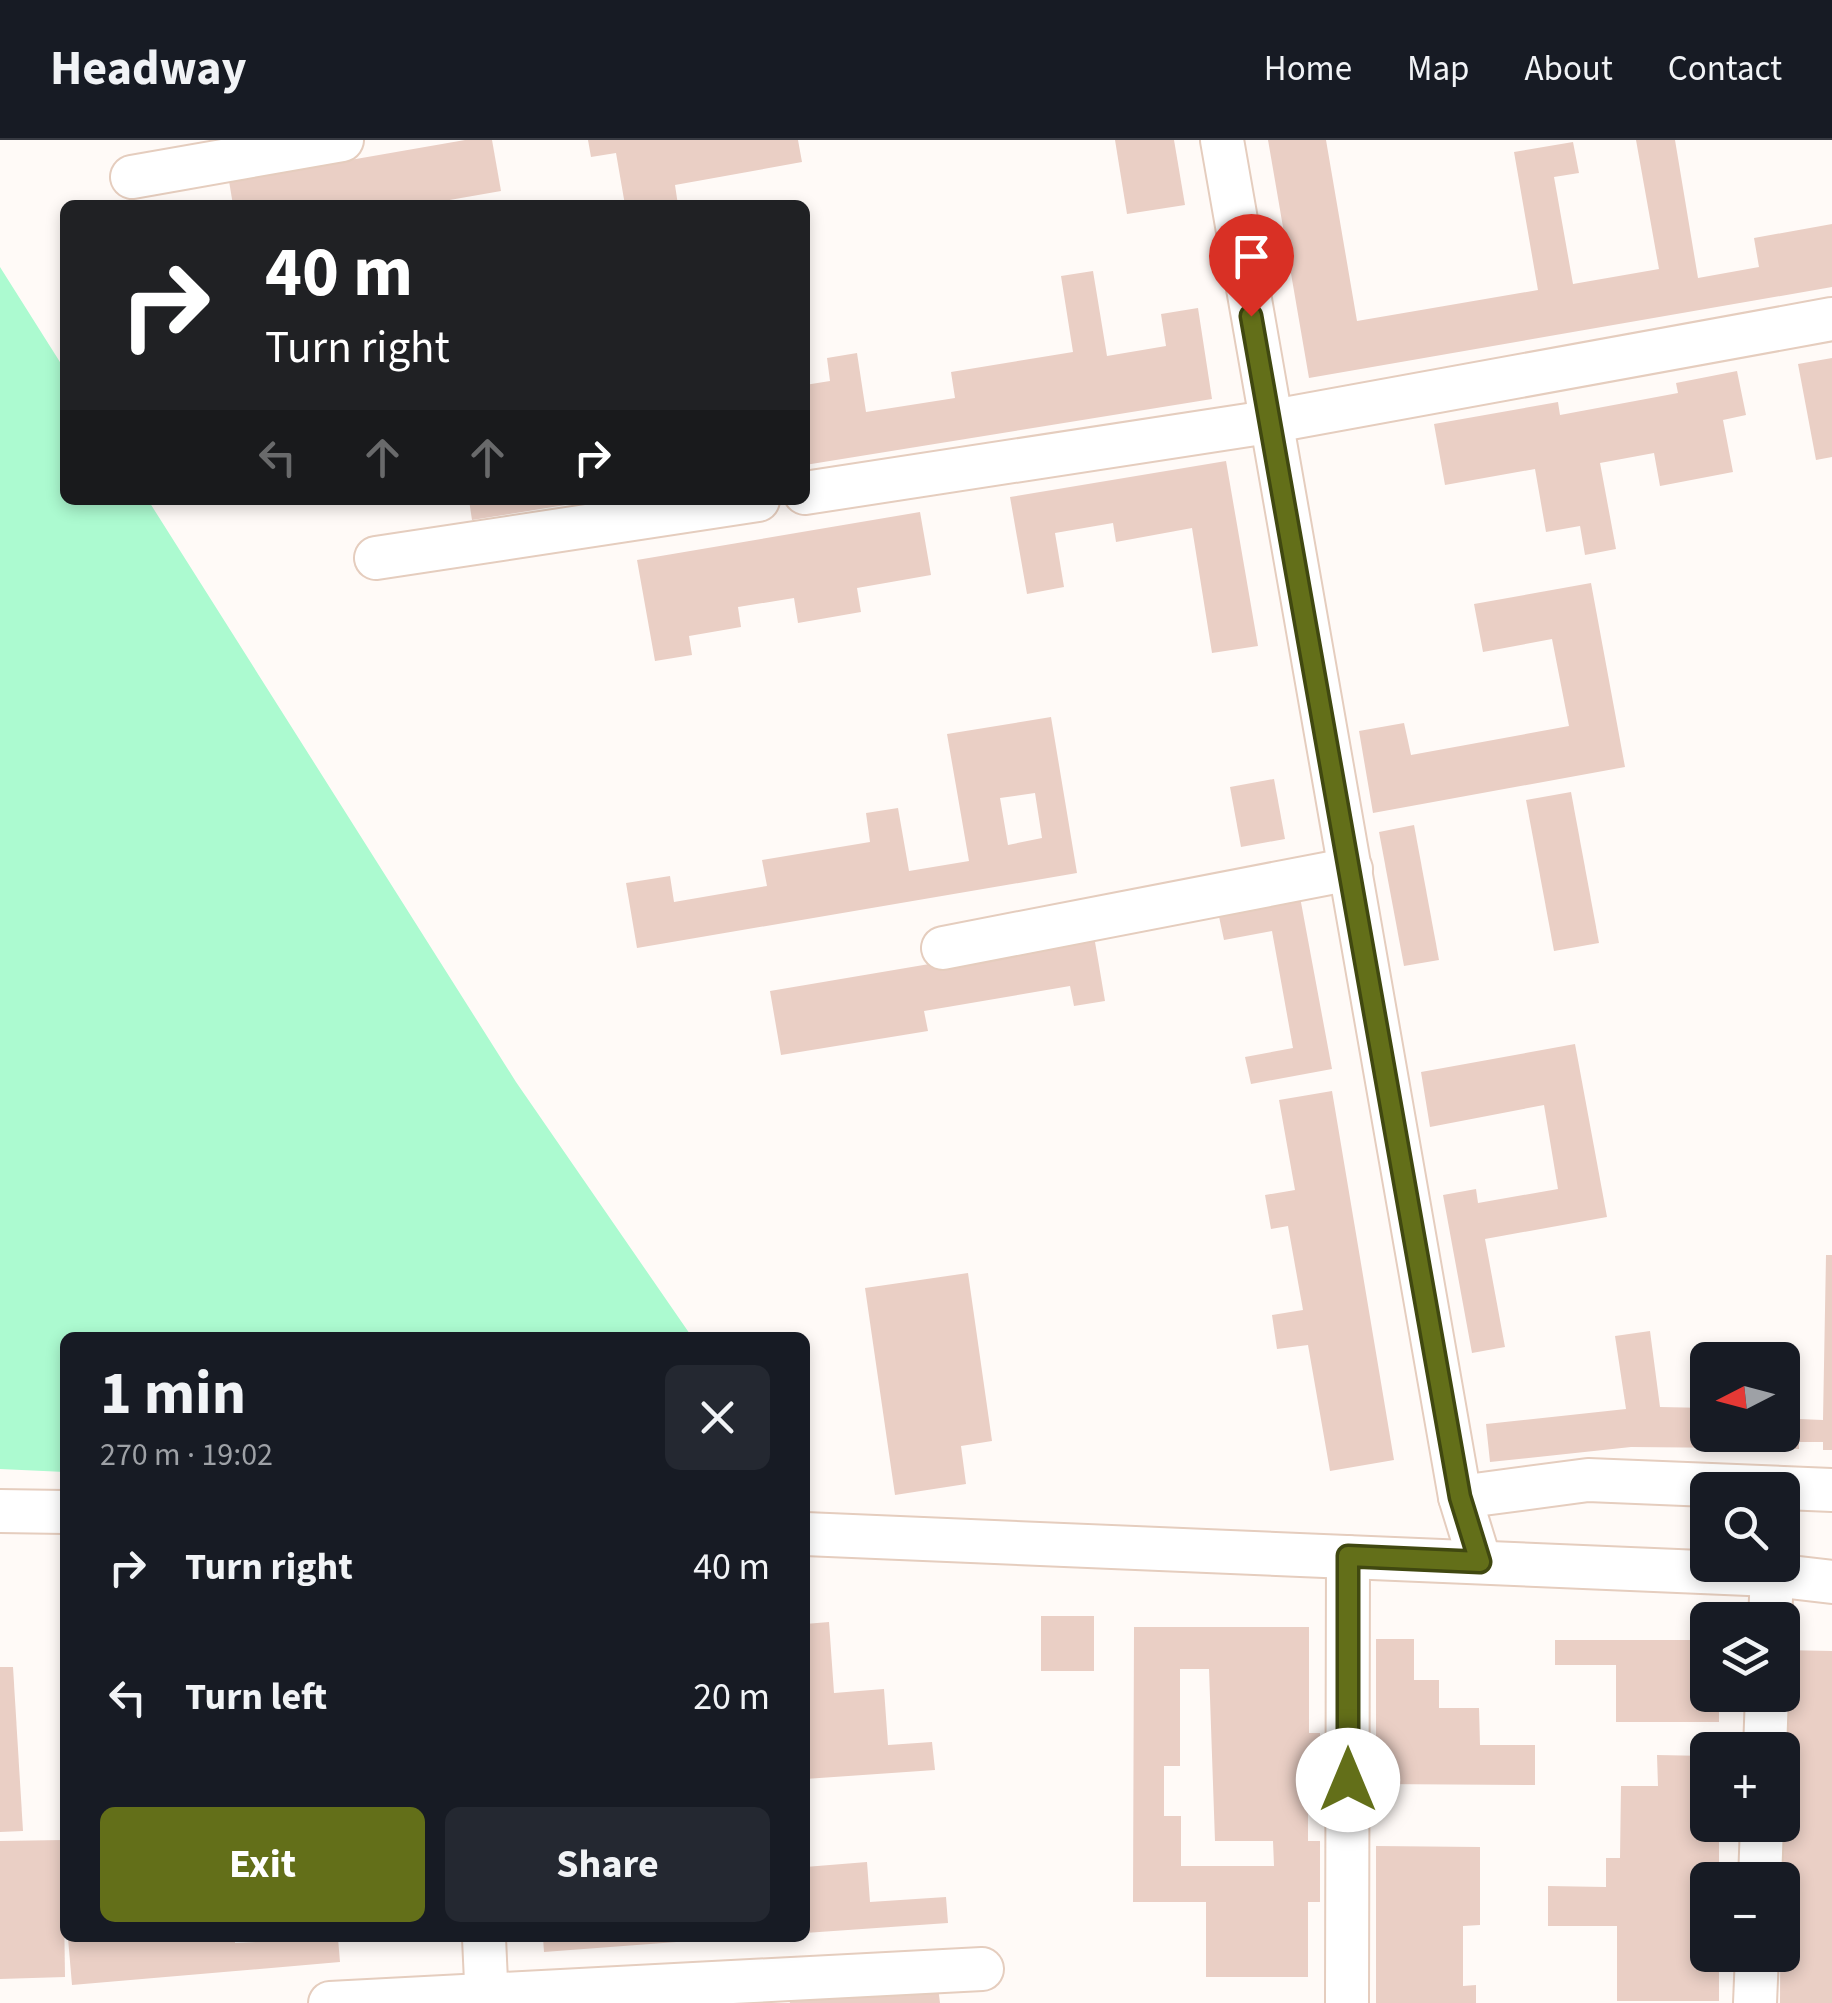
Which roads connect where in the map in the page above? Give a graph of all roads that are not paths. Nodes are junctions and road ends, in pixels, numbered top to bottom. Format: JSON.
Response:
{"nodes":[{"id":1,"x":342,"y":140,"type":"edge"},
{"id":2,"x":1222,"y":140,"type":"edge"},
{"id":3,"x":132,"y":178,"type":"dead end"},
{"id":4,"x":1832,"y":319,"type":"edge"},
{"id":5,"x":1268,"y":422,"type":"junction"},
{"id":6,"x":810,"y":492,"type":"edge"},
{"id":7,"x":725,"y":505,"type":"edge"},
{"id":8,"x":376,"y":558,"type":"dead end"},
{"id":9,"x":1351,"y":868,"type":"junction"},
{"id":10,"x":943,"y":948,"type":"dead end"},
{"id":11,"x":1832,"y":1490,"type":"edge"},
{"id":12,"x":1460,"y":1497,"type":"junction"},
{"id":13,"x":0,"y":1511,"type":"edge"},
{"id":14,"x":60,"y":1512,"type":"edge"},
{"id":15,"x":810,"y":1534,"type":"edge"},
{"id":16,"x":1348,"y":1556,"type":"junction"},
{"id":17,"x":1480,"y":1562,"type":"junction"},
{"id":18,"x":1690,"y":1571,"type":"edge"},
{"id":19,"x":1800,"y":1578,"type":"edge"},
{"id":20,"x":1832,"y":1582,"type":"edge"},
{"id":21,"x":484,"y":1942,"type":"edge"},
{"id":22,"x":982,"y":1969,"type":"dead end"},
{"id":23,"x":1756,"y":1972,"type":"edge"},
{"id":24,"x":487,"y":1998,"type":"edge"},
{"id":25,"x":330,"y":2003,"type":"edge"},
{"id":26,"x":1347,"y":2003,"type":"edge"},
{"id":27,"x":1755,"y":2003,"type":"edge"}],
"edges":[{"from":1,"to":3,"type":"street"},
{"from":2,"to":5,"type":"street"},
{"from":4,"to":5,"type":"street"},
{"from":5,"to":6,"type":"street"},
{"from":5,"to":9,"type":"street"},
{"from":7,"to":8,"type":"street"},
{"from":9,"to":10,"type":"street"},
{"from":9,"to":12,"type":"street"},
{"from":11,"to":12,"type":"street"},
{"from":12,"to":17,"type":"street"},
{"from":13,"to":14,"type":"street"},
{"from":15,"to":16,"type":"street"},
{"from":16,"to":17,"type":"street"},
{"from":16,"to":26,"type":"street"},
{"from":17,"to":18,"type":"street"},
{"from":19,"to":20,"type":"street"},
{"from":21,"to":24,"type":"street"},
{"from":22,"to":24,"type":"street"},
{"from":23,"to":27,"type":"street"},
{"from":24,"to":25,"type":"street"}]}
